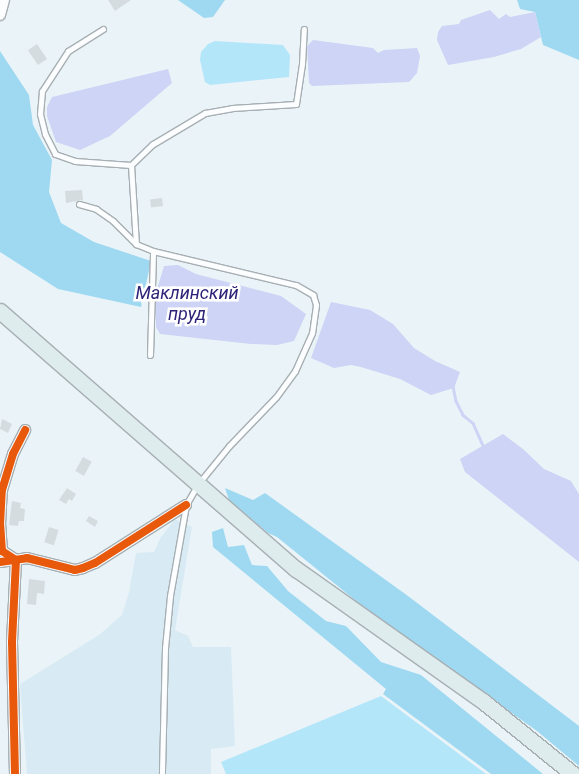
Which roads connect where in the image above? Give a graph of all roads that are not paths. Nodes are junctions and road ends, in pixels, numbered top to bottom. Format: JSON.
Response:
{"nodes":[{"id":1,"x":4,"y":0,"type":"edge"},
{"id":2,"x":0,"y":15,"type":"edge"},
{"id":3,"x":103,"y":29,"type":"dead end"},
{"id":4,"x":304,"y":30,"type":"dead end"},
{"id":5,"x":131,"y":165,"type":"junction"},
{"id":6,"x":79,"y":204,"type":"dead end"},
{"id":7,"x":136,"y":244,"type":"junction"},
{"id":8,"x":153,"y":251,"type":"junction"},
{"id":9,"x":0,"y":311,"type":"edge"},
{"id":10,"x":150,"y":354,"type":"dead end"},
{"id":11,"x":25,"y":430,"type":"dead end"},
{"id":12,"x":198,"y":484,"type":"junction"},
{"id":13,"x":186,"y":505,"type":"junction"},
{"id":14,"x":16,"y":560,"type":"junction"},
{"id":15,"x":0,"y":562,"type":"edge"},
{"id":16,"x":15,"y":774,"type":"edge"},
{"id":17,"x":162,"y":774,"type":"edge"},
{"id":18,"x":573,"y":774,"type":"edge"}],
"edges":[{"from":1,"to":2,"type":"street"},
{"from":3,"to":5,"type":"lane"},
{"from":4,"to":5,"type":"lane"},
{"from":5,"to":7,"type":"lane"},
{"from":6,"to":7,"type":"lane"},
{"from":7,"to":8,"type":"lane"},
{"from":8,"to":10,"type":"lane"},
{"from":8,"to":12,"type":"lane"},
{"from":9,"to":12,"type":"main road"},
{"from":11,"to":14,"type":"street"},
{"from":12,"to":13,"type":"lane"},
{"from":12,"to":18,"type":"main road"},
{"from":13,"to":14,"type":"street"},
{"from":13,"to":17,"type":"lane"},
{"from":14,"to":15,"type":"street"},
{"from":14,"to":16,"type":"street"}]}
